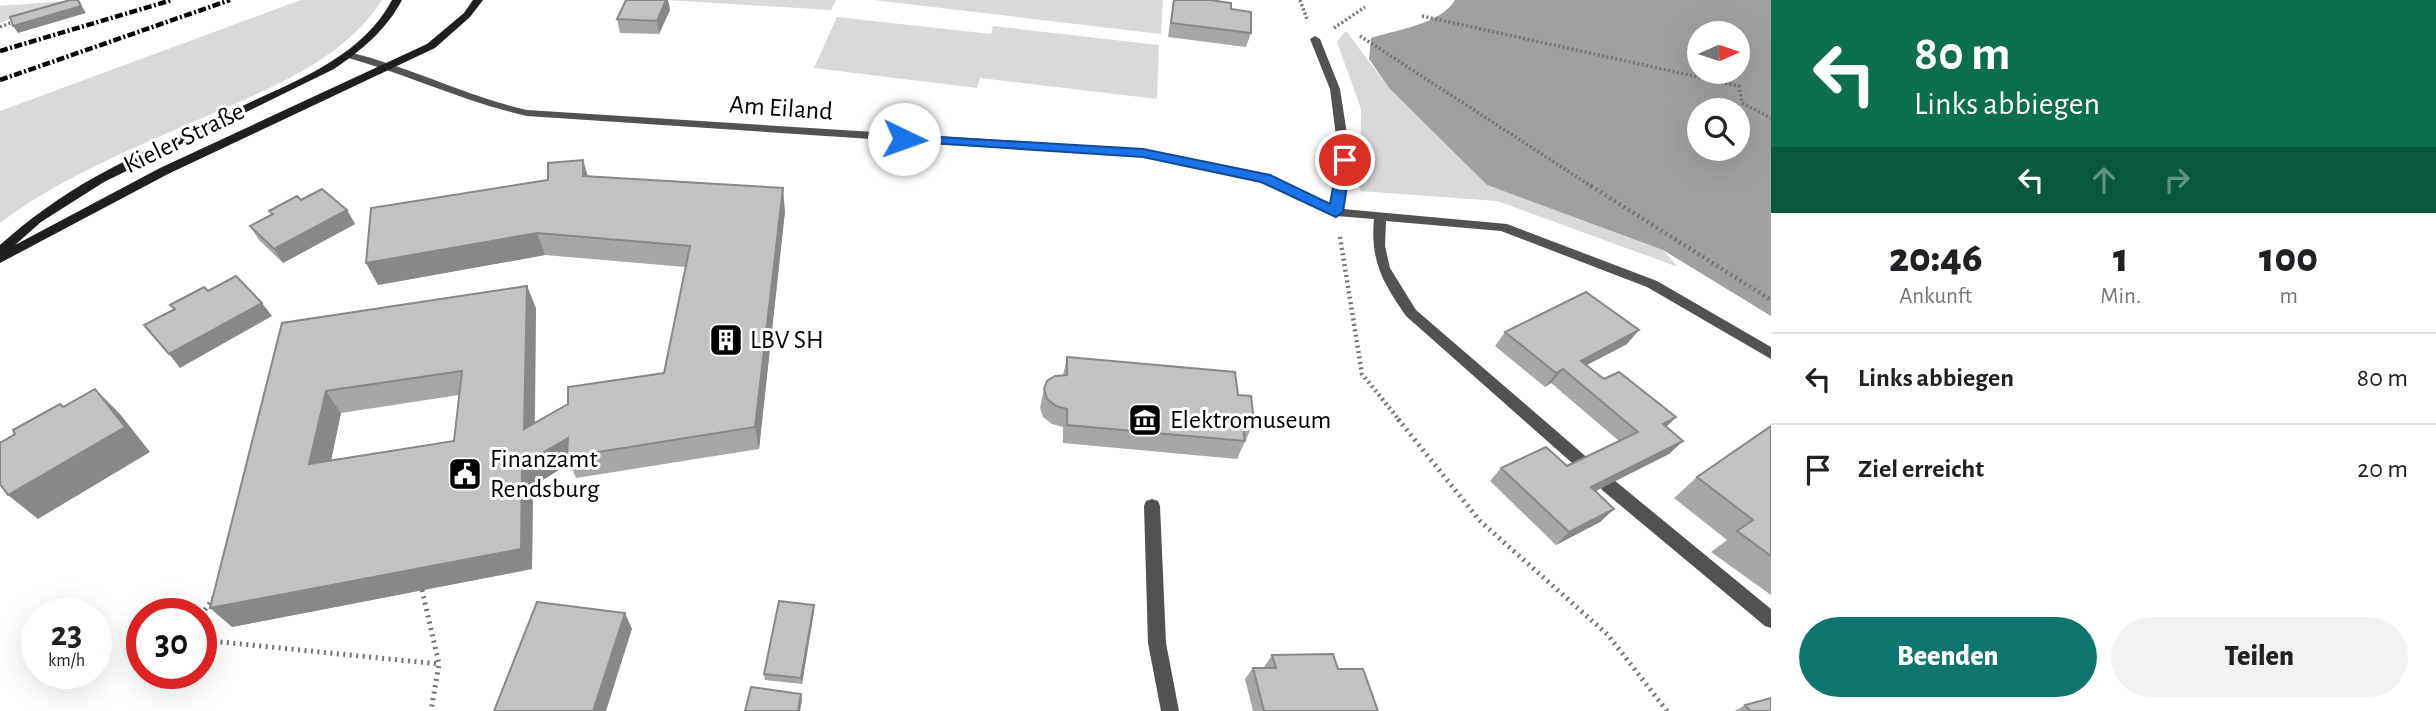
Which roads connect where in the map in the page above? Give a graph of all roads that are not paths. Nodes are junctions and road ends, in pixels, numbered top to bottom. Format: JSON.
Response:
{"nodes":[{"id":1,"x":397,"y":0,"type":"edge"},
{"id":2,"x":478,"y":0,"type":"edge"},
{"id":3,"x":1315,"y":39,"type":"road end"},
{"id":4,"x":349,"y":55,"type":"junction"},
{"id":5,"x":391,"y":66,"type":"junction"},
{"id":6,"x":1336,"y":212,"type":"junction"},
{"id":7,"x":1380,"y":216,"type":"junction"},
{"id":8,"x":0,"y":252,"type":"edge"},
{"id":9,"x":0,"y":259,"type":"edge"},
{"id":10,"x":1771,"y":354,"type":"edge"},
{"id":11,"x":1585,"y":465,"type":"edge"},
{"id":12,"x":1608,"y":485,"type":"edge"},
{"id":13,"x":1152,"y":506,"type":"dead end"},
{"id":14,"x":1771,"y":620,"type":"edge"},
{"id":15,"x":1170,"y":711,"type":"edge"}],
"edges":[{"from":1,"to":4,"type":"main road","name":"Kieler Straße"},
{"from":2,"to":5,"type":"main road","name":"Kieler Straße"},
{"from":3,"to":6,"type":"street"},
{"from":4,"to":5,"type":"street","name":"Am Eiland"},
{"from":4,"to":8,"type":"main road","name":"Kieler Straße"},
{"from":5,"to":6,"type":"street","name":"Am Eiland"},
{"from":5,"to":9,"type":"main road","name":"Kieler Straße"},
{"from":6,"to":7,"type":"street"},
{"from":7,"to":10,"type":"street"},
{"from":7,"to":11,"type":"street"},
{"from":12,"to":14,"type":"street"},
{"from":13,"to":15,"type":"street"}]}
